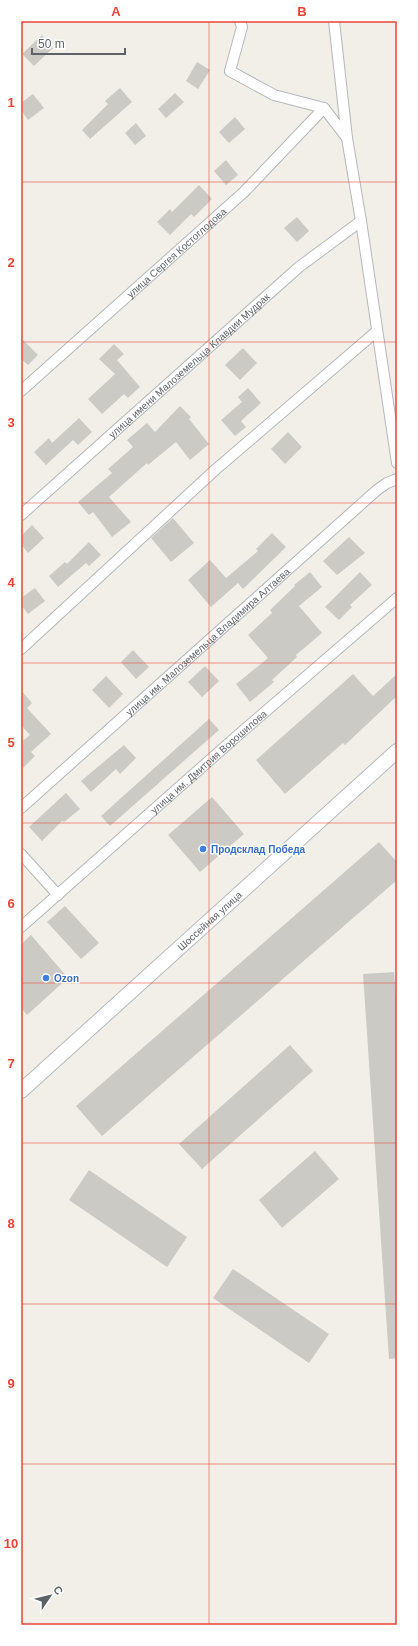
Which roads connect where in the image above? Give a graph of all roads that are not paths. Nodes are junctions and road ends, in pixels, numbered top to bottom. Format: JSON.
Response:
{"nodes":[{"id":1,"x":240,"y":21,"type":"edge"},
{"id":2,"x":334,"y":21,"type":"edge"},
{"id":3,"x":324,"y":108,"type":"junction"},
{"id":4,"x":347,"y":138,"type":"junction"},
{"id":5,"x":361,"y":221,"type":"junction"},
{"id":6,"x":377,"y":331,"type":"junction"},
{"id":7,"x":21,"y":391,"type":"edge"},
{"id":8,"x":397,"y":463,"type":"edge"},
{"id":9,"x":397,"y":479,"type":"edge"},
{"id":10,"x":21,"y":515,"type":"edge"},
{"id":11,"x":397,"y":598,"type":"edge"},
{"id":12,"x":21,"y":649,"type":"edge"},
{"id":13,"x":397,"y":751,"type":"edge"},
{"id":14,"x":21,"y":808,"type":"edge"},
{"id":15,"x":21,"y":854,"type":"edge"},
{"id":16,"x":58,"y":895,"type":"junction"},
{"id":17,"x":21,"y":927,"type":"edge"},
{"id":18,"x":21,"y":1091,"type":"edge"}],
"edges":[{"from":1,"to":3,"type":"street"},
{"from":2,"to":4,"type":"street"},
{"from":3,"to":4,"type":"street"},
{"from":3,"to":7,"type":"street","name":"улица Сергея Костоглодова"},
{"from":4,"to":5,"type":"street"},
{"from":5,"to":6,"type":"street"},
{"from":5,"to":10,"type":"street","name":"улица имени Малоземельца Клавдии Мудрак"},
{"from":6,"to":8,"type":"street"},
{"from":6,"to":12,"type":"street"},
{"from":9,"to":14,"type":"street","name":"улица им. Малоземельца Владимира Алтаева"},
{"from":11,"to":16,"type":"street","name":"улица им. Дмитрия Ворошилова"},
{"from":13,"to":18,"type":"street","name":"Шоссейная улица"},
{"from":15,"to":16,"type":"street"},
{"from":16,"to":17,"type":"street","name":"улица им. Дмитрия Ворошилова"}]}
